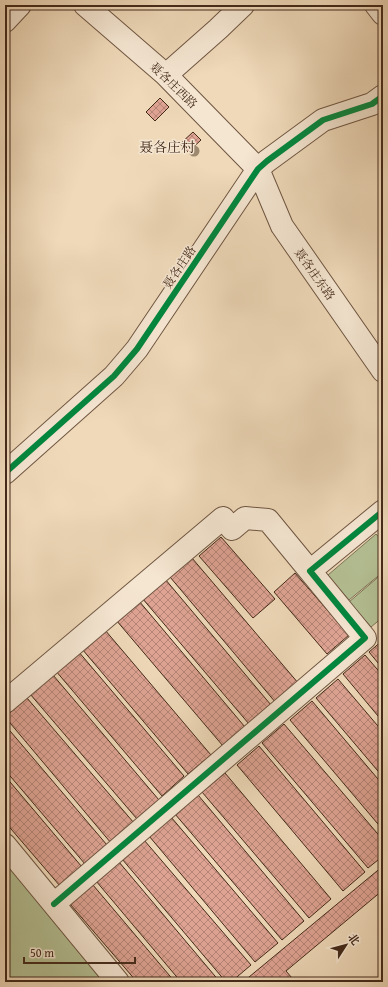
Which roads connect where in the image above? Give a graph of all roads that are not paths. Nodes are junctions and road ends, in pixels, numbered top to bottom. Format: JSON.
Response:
{"nodes":[{"id":1,"x":20,"y":5,"type":"edge"},
{"id":2,"x":85,"y":5,"type":"edge"},
{"id":3,"x":243,"y":5,"type":"edge"},
{"id":4,"x":376,"y":5,"type":"edge"},
{"id":5,"x":383,"y":14,"type":"edge"},
{"id":6,"x":5,"y":21,"type":"edge"},
{"id":7,"x":166,"y":75,"type":"junction"},
{"id":8,"x":383,"y":96,"type":"edge"},
{"id":9,"x":258,"y":169,"type":"junction"},
{"id":10,"x":383,"y":371,"type":"edge"},
{"id":11,"x":5,"y":472,"type":"edge"},
{"id":12,"x":383,"y":511,"type":"edge"},
{"id":13,"x":310,"y":571,"type":"junction"},
{"id":14,"x":5,"y":702,"type":"edge"},
{"id":15,"x":5,"y":845,"type":"edge"},
{"id":16,"x":54,"y":904,"type":"junction"},
{"id":17,"x":118,"y":982,"type":"edge"}],
"edges":[{"from":1,"to":6,"type":"street"},
{"from":2,"to":7,"type":"street","name":"聂各庄西路"},
{"from":3,"to":7,"type":"street"},
{"from":4,"to":5,"type":"street"},
{"from":7,"to":9,"type":"street","name":"聂各庄西路"},
{"from":8,"to":9,"type":"street","name":"聂各庄路"},
{"from":9,"to":10,"type":"street","name":"聂各庄东路"},
{"from":9,"to":11,"type":"street","name":"聂各庄路"},
{"from":12,"to":13,"type":"street"},
{"from":13,"to":14,"type":"street"},
{"from":13,"to":16,"type":"street"},
{"from":15,"to":16,"type":"street"},
{"from":16,"to":17,"type":"street"}]}
